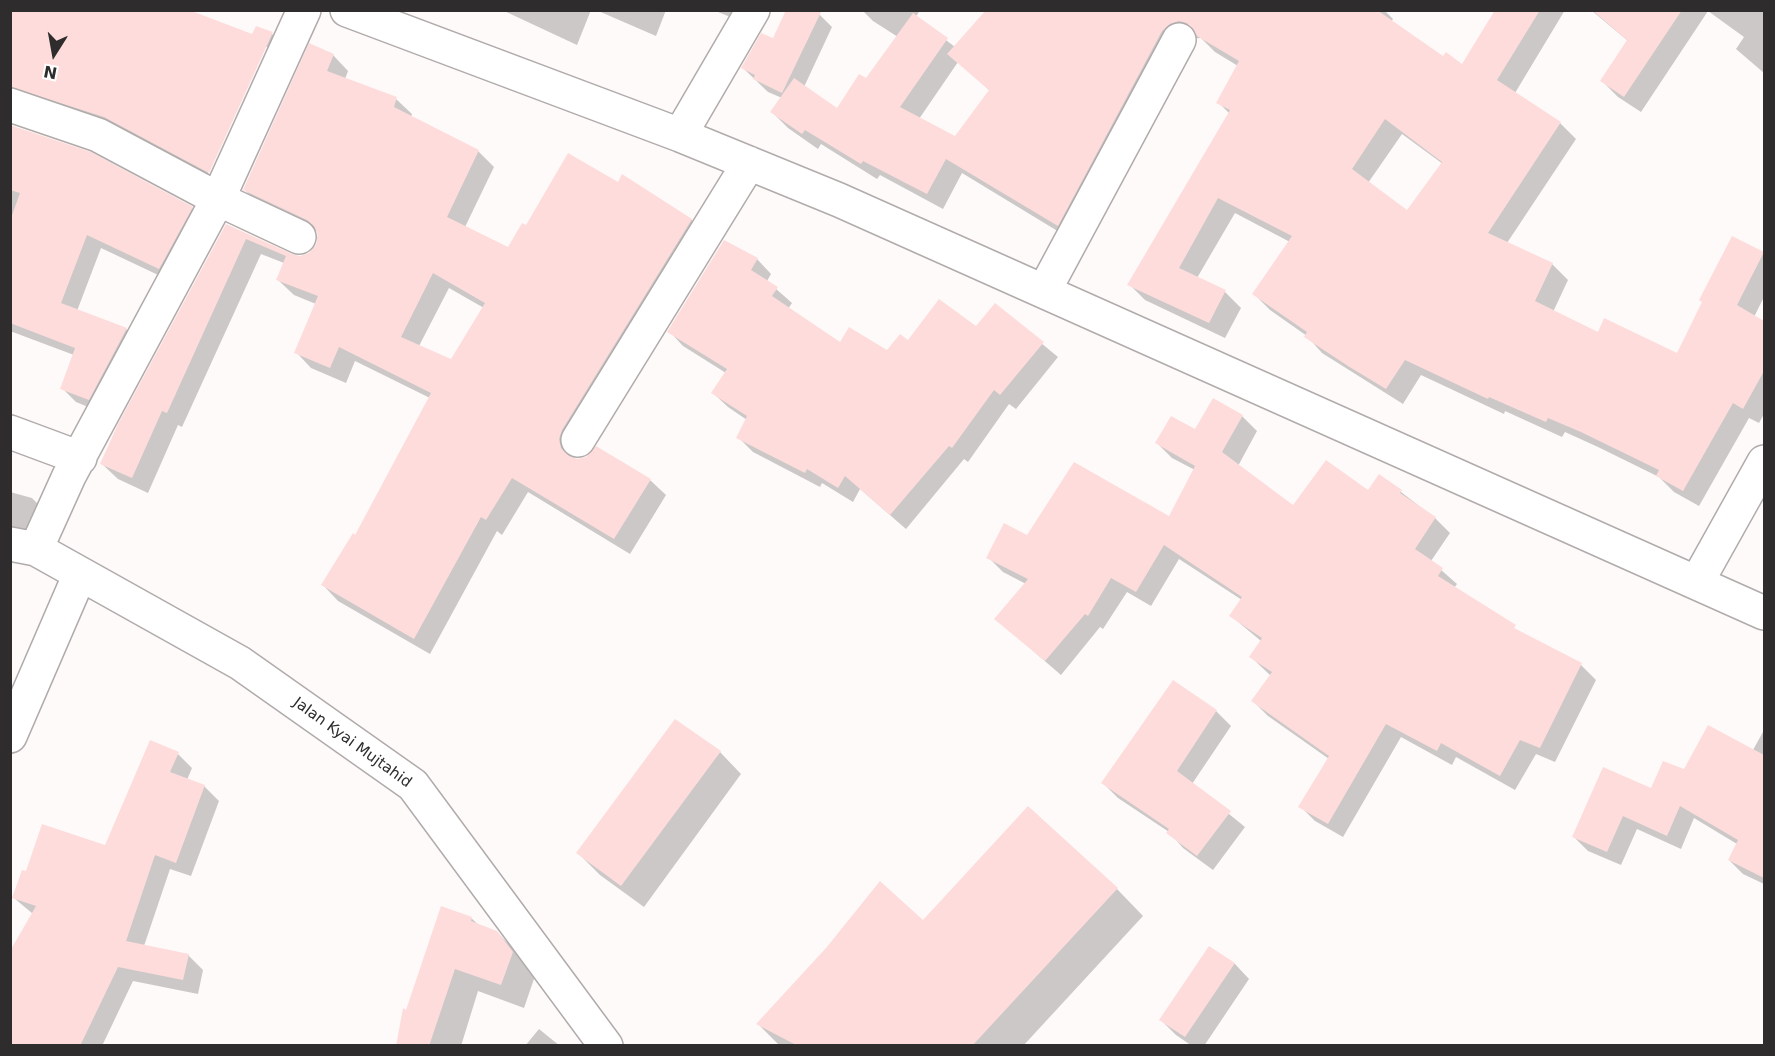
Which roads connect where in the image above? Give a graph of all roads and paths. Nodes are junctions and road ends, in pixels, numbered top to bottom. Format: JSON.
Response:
{"nodes":[{"id":1,"x":304,"y":10,"type":"edge"},
{"id":2,"x":347,"y":10,"type":"edge"},
{"id":3,"x":753,"y":10,"type":"edge"},
{"id":4,"x":1179,"y":40,"type":"dead end"},
{"id":5,"x":10,"y":105,"type":"edge"},
{"id":6,"x":680,"y":135,"type":"junction"},
{"id":7,"x":749,"y":163,"type":"junction"},
{"id":8,"x":218,"y":199,"type":"junction"},
{"id":9,"x":299,"y":237,"type":"dead end"},
{"id":10,"x":1044,"y":291,"type":"junction"},
{"id":11,"x":10,"y":432,"type":"edge"},
{"id":12,"x":578,"y":440,"type":"dead end"},
{"id":13,"x":1764,"y":462,"type":"edge"},
{"id":14,"x":74,"y":467,"type":"junction"},
{"id":15,"x":32,"y":538,"type":"edge"},
{"id":16,"x":80,"y":574,"type":"junction"},
{"id":17,"x":1697,"y":582,"type":"junction"},
{"id":18,"x":1764,"y":613,"type":"edge"},
{"id":19,"x":10,"y":736,"type":"edge"},
{"id":20,"x":606,"y":1046,"type":"edge"}],
"edges":[{"from":1,"to":8,"type":"street"},
{"from":2,"to":6,"type":"street"},
{"from":3,"to":6,"type":"street"},
{"from":4,"to":10,"type":"street"},
{"from":5,"to":8,"type":"street"},
{"from":6,"to":7,"type":"street"},
{"from":7,"to":10,"type":"street"},
{"from":7,"to":12,"type":"street"},
{"from":8,"to":9,"type":"street"},
{"from":8,"to":14,"type":"street"},
{"from":10,"to":17,"type":"street"},
{"from":11,"to":14,"type":"street"},
{"from":13,"to":17,"type":"street"},
{"from":14,"to":15,"type":"street"},
{"from":15,"to":16,"type":"street","name":"Jalan Kyai Mujtahid"},
{"from":16,"to":19,"type":"street"},
{"from":16,"to":20,"type":"street","name":"Jalan Kyai Mujtahid"},
{"from":17,"to":18,"type":"street"}]}
